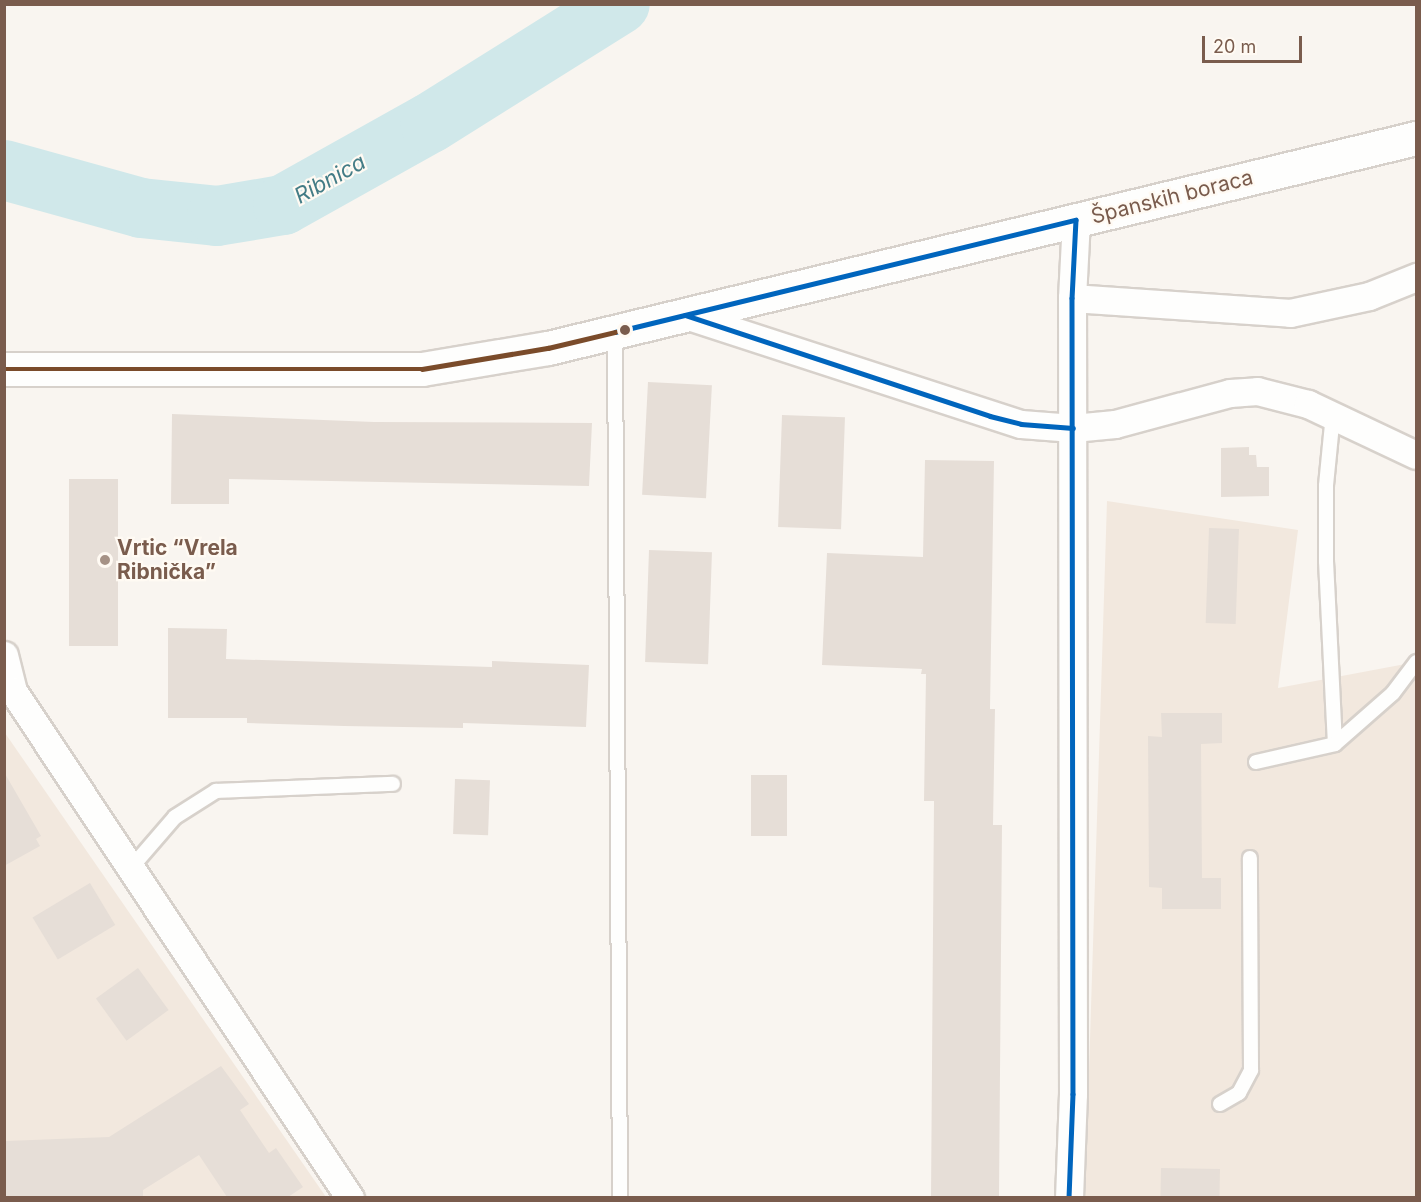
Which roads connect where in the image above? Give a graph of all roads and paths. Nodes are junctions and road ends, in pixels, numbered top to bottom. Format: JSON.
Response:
{"nodes":[{"id":1,"x":1416,"y":138,"type":"edge"},
{"id":2,"x":1076,"y":220,"type":"junction"},
{"id":3,"x":1416,"y":277,"type":"edge"},
{"id":4,"x":1072,"y":298,"type":"junction"},
{"id":5,"x":685,"y":315,"type":"junction"},
{"id":6,"x":615,"y":332,"type":"junction"},
{"id":7,"x":4,"y":369,"type":"edge"},
{"id":8,"x":1333,"y":414,"type":"junction"},
{"id":9,"x":1073,"y":429,"type":"junction"},
{"id":10,"x":1416,"y":455,"type":"edge"},
{"id":11,"x":4,"y":655,"type":"edge"},
{"id":12,"x":1416,"y":662,"type":"edge"},
{"id":13,"x":1335,"y":744,"type":"junction"},
{"id":14,"x":1256,"y":762,"type":"dead end"},
{"id":15,"x":393,"y":784,"type":"dead end"},
{"id":16,"x":1250,"y":858,"type":"dead end"},
{"id":17,"x":131,"y":868,"type":"junction"},
{"id":18,"x":1220,"y":1104,"type":"dead end"},
{"id":19,"x":351,"y":1197,"type":"edge"},
{"id":20,"x":620,"y":1197,"type":"edge"},
{"id":21,"x":1069,"y":1197,"type":"edge"}],
"edges":[{"from":1,"to":2,"type":"main road","name":"Španskih boraca"},
{"from":2,"to":4,"type":"street"},
{"from":2,"to":5,"type":"main road","name":"Španskih boraca"},
{"from":3,"to":4,"type":"street"},
{"from":4,"to":9,"type":"street"},
{"from":5,"to":6,"type":"main road","name":"Španskih boraca"},
{"from":5,"to":9,"type":"street"},
{"from":6,"to":7,"type":"main road","name":"Španskih boraca"},
{"from":6,"to":20,"type":"lane"},
{"from":8,"to":9,"type":"street"},
{"from":8,"to":10,"type":"street"},
{"from":8,"to":13,"type":"lane"},
{"from":9,"to":21,"type":"street"},
{"from":11,"to":17,"type":"street"},
{"from":12,"to":13,"type":"lane"},
{"from":13,"to":14,"type":"lane"},
{"from":15,"to":17,"type":"lane"},
{"from":16,"to":18,"type":"lane"},
{"from":17,"to":19,"type":"street"}]}
